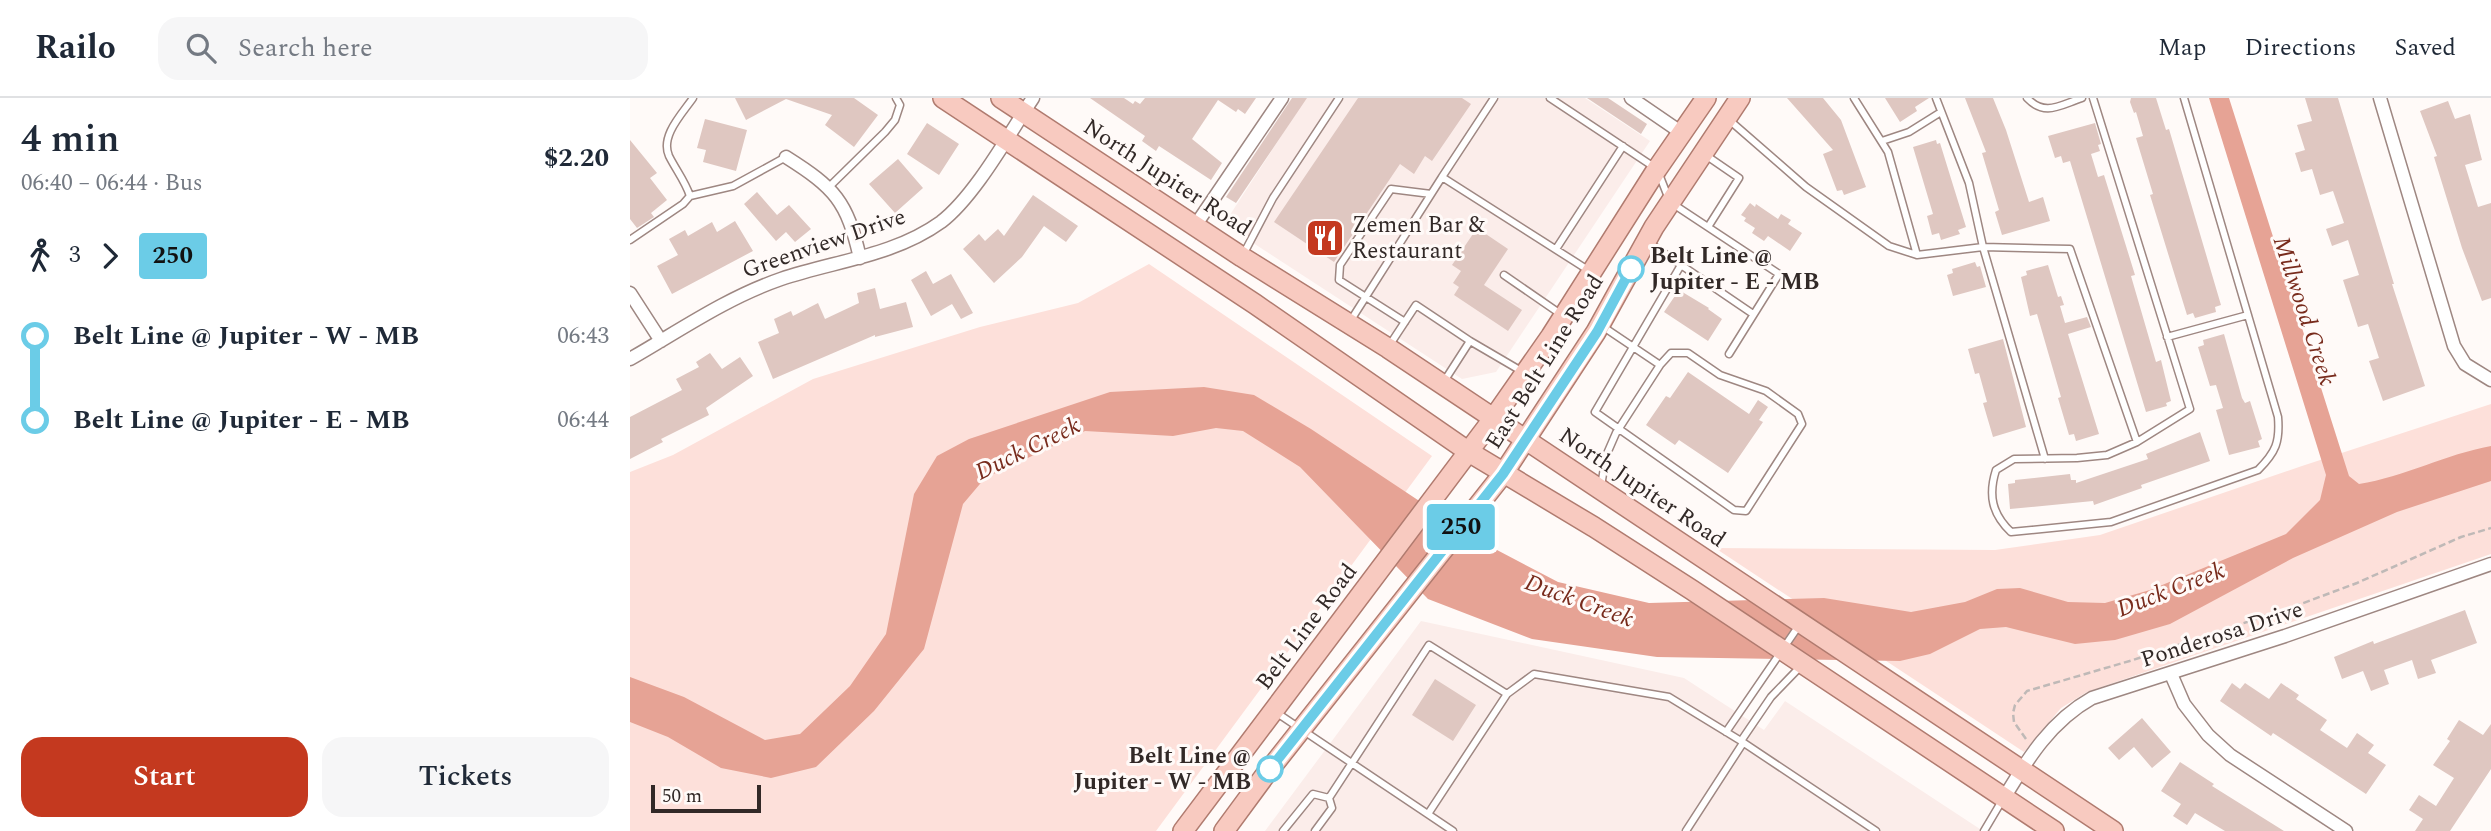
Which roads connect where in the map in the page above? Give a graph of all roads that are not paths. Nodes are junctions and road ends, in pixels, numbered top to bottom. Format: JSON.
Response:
{"nodes":[{"id":1,"x":693,"y":98,"type":"edge"},
{"id":2,"x":896,"y":98,"type":"edge"},
{"id":3,"x":943,"y":98,"type":"edge"},
{"id":4,"x":1001,"y":98,"type":"edge"},
{"id":5,"x":1282,"y":98,"type":"edge"},
{"id":6,"x":1339,"y":98,"type":"edge"},
{"id":7,"x":1494,"y":98,"type":"edge"},
{"id":8,"x":1550,"y":98,"type":"edge"},
{"id":9,"x":1630,"y":98,"type":"edge"},
{"id":10,"x":1706,"y":98,"type":"edge"},
{"id":11,"x":1740,"y":98,"type":"edge"},
{"id":12,"x":1854,"y":98,"type":"edge"},
{"id":13,"x":1936,"y":98,"type":"edge"},
{"id":14,"x":2027,"y":98,"type":"edge"},
{"id":15,"x":2082,"y":98,"type":"edge"},
{"id":16,"x":2093,"y":98,"type":"edge"},
{"id":17,"x":2184,"y":98,"type":"edge"},
{"id":18,"x":2380,"y":98,"type":"edge"},
{"id":19,"x":1028,"y":106,"type":"edge"},
{"id":20,"x":1941,"y":112,"type":"junction"},
{"id":21,"x":1726,"y":118,"type":"junction"},
{"id":22,"x":1682,"y":133,"type":"junction"},
{"id":23,"x":1005,"y":139,"type":"junction"},
{"id":24,"x":1882,"y":141,"type":"junction"},
{"id":25,"x":1623,"y":146,"type":"junction"},
{"id":26,"x":1703,"y":153,"type":"junction"},
{"id":27,"x":786,"y":157,"type":"joint"},
{"id":28,"x":1657,"y":169,"type":"junction"},
{"id":29,"x":1442,"y":177,"type":"junction"},
{"id":30,"x":829,"y":187,"type":"junction"},
{"id":31,"x":1432,"y":194,"type":"junction"},
{"id":32,"x":690,"y":196,"type":"junction"},
{"id":33,"x":1670,"y":202,"type":"junction"},
{"id":34,"x":1195,"y":226,"type":"junction"},
{"id":35,"x":1708,"y":227,"type":"junction"},
{"id":36,"x":630,"y":240,"type":"edge"},
{"id":37,"x":1646,"y":241,"type":"junction"},
{"id":38,"x":1983,"y":247,"type":"junction"},
{"id":39,"x":1556,"y":249,"type":"junction"},
{"id":40,"x":1917,"y":255,"type":"junction"},
{"id":41,"x":1242,"y":257,"type":"junction"},
{"id":42,"x":860,"y":258,"type":"junction"},
{"id":43,"x":1681,"y":265,"type":"junction"},
{"id":44,"x":1592,"y":273,"type":"junction"},
{"id":45,"x":1504,"y":275,"type":"dead end"},
{"id":46,"x":1224,"y":284,"type":"junction"},
{"id":47,"x":630,"y":293,"type":"edge"},
{"id":48,"x":1366,"y":297,"type":"junction"},
{"id":49,"x":1753,"y":314,"type":"junction"},
{"id":50,"x":2248,"y":315,"type":"junction"},
{"id":51,"x":1564,"y":316,"type":"junction"},
{"id":52,"x":1405,"y":322,"type":"junction"},
{"id":53,"x":1349,"y":323,"type":"junction"},
{"id":54,"x":1601,"y":325,"type":"junction"},
{"id":55,"x":2167,"y":337,"type":"junction"},
{"id":56,"x":661,"y":341,"type":"junction"},
{"id":57,"x":1471,"y":341,"type":"junction"},
{"id":58,"x":1634,"y":347,"type":"junction"},
{"id":59,"x":1388,"y":348,"type":"junction"},
{"id":60,"x":1729,"y":354,"type":"dead end"},
{"id":61,"x":630,"y":359,"type":"edge"},
{"id":62,"x":1660,"y":365,"type":"junction"},
{"id":63,"x":1525,"y":373,"type":"junction"},
{"id":64,"x":2491,"y":380,"type":"edge"},
{"id":65,"x":1442,"y":385,"type":"junction"},
{"id":66,"x":1493,"y":419,"type":"junction"},
{"id":67,"x":1619,"y":429,"type":"junction"},
{"id":68,"x":1527,"y":440,"type":"junction"},
{"id":69,"x":2137,"y":442,"type":"junction"},
{"id":70,"x":1469,"y":452,"type":"junction"},
{"id":71,"x":2045,"y":459,"type":"junction"},
{"id":72,"x":1503,"y":474,"type":"junction"},
{"id":73,"x":1601,"y":489,"type":"junction"},
{"id":74,"x":2491,"y":564,"type":"edge"},
{"id":75,"x":1800,"y":623,"type":"junction"},
{"id":76,"x":1782,"y":649,"type":"junction"},
{"id":77,"x":1804,"y":663,"type":"junction"},
{"id":78,"x":2171,"y":674,"type":"junction"},
{"id":79,"x":1507,"y":694,"type":"junction"},
{"id":80,"x":1275,"y":711,"type":"junction"},
{"id":81,"x":1302,"y":729,"type":"junction"},
{"id":82,"x":1726,"y":732,"type":"junction"},
{"id":83,"x":1742,"y":742,"type":"junction"},
{"id":84,"x":1353,"y":762,"type":"junction"},
{"id":85,"x":2020,"y":771,"type":"junction"},
{"id":86,"x":1329,"y":798,"type":"junction"},
{"id":87,"x":2004,"y":798,"type":"junction"},
{"id":88,"x":1428,"y":814,"type":"junction"},
{"id":89,"x":2047,"y":829,"type":"edge"},
{"id":90,"x":1183,"y":831,"type":"edge"},
{"id":91,"x":1224,"y":831,"type":"edge"},
{"id":92,"x":1283,"y":831,"type":"edge"},
{"id":93,"x":1315,"y":831,"type":"edge"},
{"id":94,"x":1453,"y":831,"type":"edge"},
{"id":95,"x":1686,"y":831,"type":"edge"},
{"id":96,"x":1876,"y":831,"type":"edge"},
{"id":97,"x":1984,"y":831,"type":"edge"},
{"id":98,"x":2113,"y":831,"type":"edge"},
{"id":99,"x":2346,"y":831,"type":"edge"}],
"edges":[{"from":1,"to":32,"type":"lane"},
{"from":2,"to":30,"type":"lane"},
{"from":3,"to":23,"type":"main road"},
{"from":4,"to":19,"type":"main road","name":"North Jupiter Road"},
{"from":5,"to":34,"type":"street"},
{"from":6,"to":41,"type":"lane"},
{"from":7,"to":29,"type":"lane"},
{"from":8,"to":25,"type":"lane"},
{"from":9,"to":22,"type":"street"},
{"from":10,"to":22,"type":"main road","name":"East Belt Line Road"},
{"from":11,"to":21,"type":"main road","name":"East Belt Line Road"},
{"from":12,"to":24,"type":"lane"},
{"from":13,"to":20,"type":"lane"},
{"from":14,"to":15,"type":"lane"},
{"from":16,"to":55,"type":"lane"},
{"from":17,"to":50,"type":"lane"},
{"from":18,"to":64,"type":"street"},
{"from":19,"to":23,"type":"street","name":"Greenview Drive"},
{"from":19,"to":34,"type":"main road","name":"North Jupiter Road"},
{"from":20,"to":24,"type":"lane"},
{"from":20,"to":38,"type":"lane"},
{"from":21,"to":26,"type":"main road","name":"East Belt Line Road"},
{"from":21,"to":40,"type":"lane"},
{"from":22,"to":28,"type":"main road","name":"East Belt Line Road"},
{"from":23,"to":42,"type":"street","name":"Greenview Drive"},
{"from":23,"to":46,"type":"main road"},
{"from":24,"to":40,"type":"lane"},
{"from":25,"to":28,"type":"lane"},
{"from":25,"to":39,"type":"lane"},
{"from":26,"to":33,"type":"main road","name":"East Belt Line Road"},
{"from":26,"to":35,"type":"lane"},
{"from":27,"to":30,"type":"street"},
{"from":27,"to":32,"type":"lane"},
{"from":28,"to":33,"type":"lane"},
{"from":28,"to":44,"type":"main road","name":"East Belt Line Road"},
{"from":29,"to":31,"type":"lane"},
{"from":29,"to":39,"type":"lane"},
{"from":30,"to":42,"type":"street"},
{"from":31,"to":48,"type":"lane"},
{"from":31,"to":48,"type":"lane"},
{"from":32,"to":36,"type":"lane"},
{"from":33,"to":35,"type":"lane"},
{"from":33,"to":37,"type":"main road","name":"East Belt Line Road"},
{"from":34,"to":41,"type":"main road","name":"North Jupiter Road"},
{"from":35,"to":49,"type":"lane"},
{"from":37,"to":43,"type":"lane"},
{"from":37,"to":54,"type":"main road","name":"East Belt Line Road"},
{"from":38,"to":40,"type":"lane"},
{"from":38,"to":69,"type":"lane"},
{"from":38,"to":71,"type":"lane"},
{"from":39,"to":44,"type":"lane"},
{"from":41,"to":46,"type":"main road"},
{"from":41,"to":53,"type":"main road","name":"North Jupiter Road"},
{"from":42,"to":56,"type":"street","name":"Greenview Drive"},
{"from":43,"to":49,"type":"lane"},
{"from":43,"to":58,"type":"lane"},
{"from":44,"to":51,"type":"main road","name":"East Belt Line Road"},
{"from":45,"to":51,"type":"lane"},
{"from":46,"to":70,"type":"main road"},
{"from":47,"to":56,"type":"street"},
{"from":48,"to":52,"type":"lane"},
{"from":48,"to":53,"type":"lane"},
{"from":49,"to":60,"type":"lane"},
{"from":50,"to":55,"type":"lane"},
{"from":50,"to":71,"type":"lane"},
{"from":51,"to":63,"type":"main road","name":"East Belt Line Road"},
{"from":52,"to":57,"type":"lane"},
{"from":52,"to":59,"type":"lane"},
{"from":53,"to":59,"type":"main road","name":"North Jupiter Road"},
{"from":54,"to":58,"type":"lane"},
{"from":54,"to":68,"type":"main road","name":"East Belt Line Road"},
{"from":55,"to":69,"type":"lane"},
{"from":56,"to":61,"type":"street","name":"Greenview Drive"},
{"from":57,"to":63,"type":"lane"},
{"from":57,"to":65,"type":"lane"},
{"from":58,"to":62,"type":"lane"},
{"from":58,"to":67,"type":"lane"},
{"from":59,"to":65,"type":"main road","name":"North Jupiter Road"},
{"from":62,"to":67,"type":"lane"},
{"from":62,"to":67,"type":"lane"},
{"from":63,"to":66,"type":"main road","name":"East Belt Line Road"},
{"from":65,"to":66,"type":"main road","name":"North Jupiter Road"},
{"from":66,"to":68,"type":"main road","name":"North Jupiter Road"},
{"from":66,"to":70,"type":"main road","name":"East Belt Line Road"},
{"from":67,"to":73,"type":"lane"},
{"from":68,"to":72,"type":"main road","name":"East Belt Line Road"},
{"from":68,"to":73,"type":"main road","name":"North Jupiter Road"},
{"from":69,"to":71,"type":"lane"},
{"from":70,"to":72,"type":"main road"},
{"from":70,"to":80,"type":"main road","name":"Belt Line Road"},
{"from":72,"to":76,"type":"main road"},
{"from":72,"to":81,"type":"main road"},
{"from":73,"to":75,"type":"main road","name":"North Jupiter Road"},
{"from":74,"to":78,"type":"street","name":"Ponderosa Drive"},
{"from":75,"to":76,"type":"lane"},
{"from":75,"to":85,"type":"main road","name":"North Jupiter Road"},
{"from":76,"to":77,"type":"main road"},
{"from":76,"to":82,"type":"lane"},
{"from":77,"to":83,"type":"lane"},
{"from":77,"to":87,"type":"main road"},
{"from":78,"to":85,"type":"street","name":"Ponderosa Drive"},
{"from":78,"to":99,"type":"street"},
{"from":79,"to":82,"type":"lane"},
{"from":79,"to":84,"type":"lane"},
{"from":79,"to":88,"type":"lane"},
{"from":80,"to":81,"type":"lane"},
{"from":80,"to":90,"type":"main road","name":"Belt Line Road"},
{"from":81,"to":84,"type":"lane"},
{"from":81,"to":91,"type":"main road"},
{"from":82,"to":83,"type":"lane"},
{"from":83,"to":95,"type":"lane"},
{"from":83,"to":96,"type":"lane"},
{"from":84,"to":86,"type":"lane"},
{"from":84,"to":88,"type":"lane"},
{"from":85,"to":87,"type":"street","name":"Ponderosa Drive"},
{"from":85,"to":98,"type":"main road","name":"North Jupiter Road"},
{"from":86,"to":92,"type":"lane"},
{"from":86,"to":93,"type":"lane"},
{"from":87,"to":89,"type":"main road"},
{"from":87,"to":97,"type":"lane"},
{"from":88,"to":94,"type":"lane"}]}
